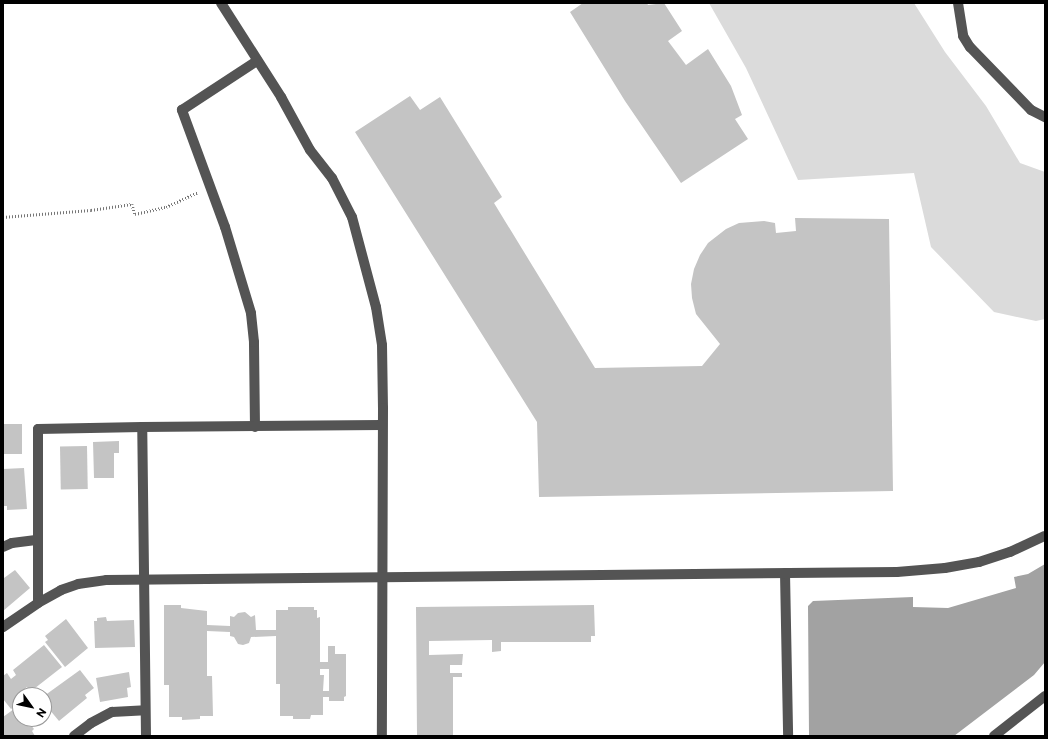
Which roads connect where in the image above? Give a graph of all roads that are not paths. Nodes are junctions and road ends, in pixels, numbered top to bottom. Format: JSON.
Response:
{"nodes":[{"id":1,"x":221,"y":3,"type":"edge"},
{"id":2,"x":958,"y":3,"type":"edge"},
{"id":3,"x":257,"y":61,"type":"junction"},
{"id":4,"x":1045,"y":117,"type":"edge"},
{"id":5,"x":382,"y":425,"type":"junction"},
{"id":6,"x":142,"y":427,"type":"junction"},
{"id":7,"x":255,"y":427,"type":"junction"},
{"id":8,"x":1045,"y":536,"type":"edge"},
{"id":9,"x":38,"y":540,"type":"junction"},
{"id":10,"x":3,"y":547,"type":"edge"},
{"id":11,"x":785,"y":573,"type":"junction"},
{"id":12,"x":383,"y":578,"type":"junction"},
{"id":13,"x":143,"y":581,"type":"junction"},
{"id":14,"x":38,"y":603,"type":"junction"},
{"id":15,"x":3,"y":627,"type":"edge"},
{"id":16,"x":1045,"y":696,"type":"edge"},
{"id":17,"x":145,"y":710,"type":"junction"},
{"id":18,"x":74,"y":736,"type":"edge"},
{"id":19,"x":146,"y":736,"type":"edge"},
{"id":20,"x":382,"y":736,"type":"edge"},
{"id":21,"x":788,"y":736,"type":"edge"},
{"id":22,"x":994,"y":736,"type":"edge"}],
"edges":[{"from":1,"to":3,"type":"street"},
{"from":2,"to":4,"type":"street"},
{"from":3,"to":5,"type":"street"},
{"from":3,"to":7,"type":"street"},
{"from":5,"to":7,"type":"street"},
{"from":5,"to":12,"type":"street"},
{"from":6,"to":7,"type":"street"},
{"from":6,"to":9,"type":"street"},
{"from":6,"to":13,"type":"street"},
{"from":8,"to":11,"type":"street"},
{"from":9,"to":10,"type":"street"},
{"from":9,"to":14,"type":"street"},
{"from":11,"to":12,"type":"street"},
{"from":11,"to":21,"type":"street"},
{"from":12,"to":13,"type":"street"},
{"from":12,"to":20,"type":"street"},
{"from":13,"to":14,"type":"street"},
{"from":13,"to":17,"type":"street"},
{"from":14,"to":15,"type":"street"},
{"from":16,"to":22,"type":"street"},
{"from":17,"to":18,"type":"street"},
{"from":17,"to":19,"type":"street"}]}
